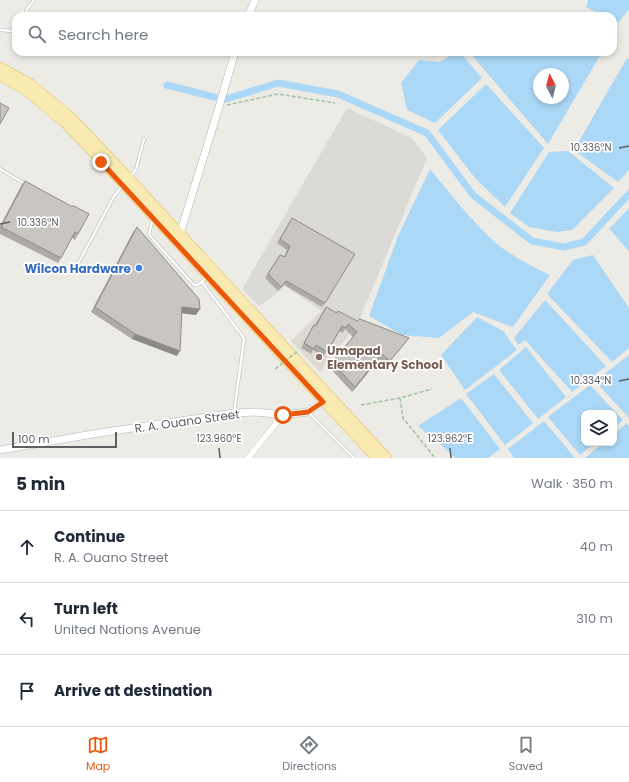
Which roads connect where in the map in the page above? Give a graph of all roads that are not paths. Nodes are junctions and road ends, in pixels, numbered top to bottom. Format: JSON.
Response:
{"nodes":[{"id":1,"x":34,"y":0,"type":"edge"},
{"id":2,"x":254,"y":0,"type":"edge"},
{"id":3,"x":26,"y":12,"type":"edge"},
{"id":4,"x":250,"y":12,"type":"edge"},
{"id":5,"x":0,"y":30,"type":"edge"},
{"id":6,"x":12,"y":30,"type":"edge"},
{"id":7,"x":234,"y":56,"type":"edge"},
{"id":8,"x":0,"y":67,"type":"edge"},
{"id":9,"x":0,"y":76,"type":"edge"},
{"id":10,"x":144,"y":139,"type":"dead end"},
{"id":11,"x":0,"y":169,"type":"edge"},
{"id":12,"x":126,"y":181,"type":"junction"},
{"id":13,"x":27,"y":184,"type":"edge"},
{"id":14,"x":154,"y":218,"type":"junction"},
{"id":15,"x":180,"y":234,"type":"junction"},
{"id":16,"x":79,"y":262,"type":"dead end"},
{"id":17,"x":205,"y":279,"type":"junction"},
{"id":18,"x":323,"y":402,"type":"junction"},
{"id":19,"x":308,"y":412,"type":"junction"},
{"id":20,"x":234,"y":413,"type":"junction"},
{"id":21,"x":283,"y":415,"type":"junction"},
{"id":22,"x":0,"y":450,"type":"edge"},
{"id":23,"x":248,"y":458,"type":"edge"},
{"id":24,"x":354,"y":458,"type":"edge"},
{"id":25,"x":376,"y":458,"type":"edge"},
{"id":26,"x":386,"y":458,"type":"edge"}],
"edges":[{"from":1,"to":3,"type":"lane"},
{"from":2,"to":4,"type":"street"},
{"from":5,"to":6,"type":"lane"},
{"from":7,"to":15,"type":"street"},
{"from":8,"to":12,"type":"main road"},
{"from":9,"to":12,"type":"main road"},
{"from":10,"to":12,"type":"lane"},
{"from":11,"to":13,"type":"lane"},
{"from":12,"to":14,"type":"main road"},
{"from":12,"to":15,"type":"main road"},
{"from":12,"to":16,"type":"lane"},
{"from":14,"to":17,"type":"main road"},
{"from":14,"to":17,"type":"lane"},
{"from":15,"to":26,"type":"main road"},
{"from":17,"to":18,"type":"main road"},
{"from":17,"to":20,"type":"lane"},
{"from":18,"to":19,"type":"street","name":"R. A. Ouano Street"},
{"from":18,"to":25,"type":"main road"},
{"from":19,"to":21,"type":"street","name":"R. A. Ouano Street"},
{"from":19,"to":24,"type":"lane"},
{"from":20,"to":21,"type":"street","name":"R. A. Ouano Street"},
{"from":20,"to":22,"type":"street","name":"R. A. Ouano Street"},
{"from":21,"to":23,"type":"street"}]}
